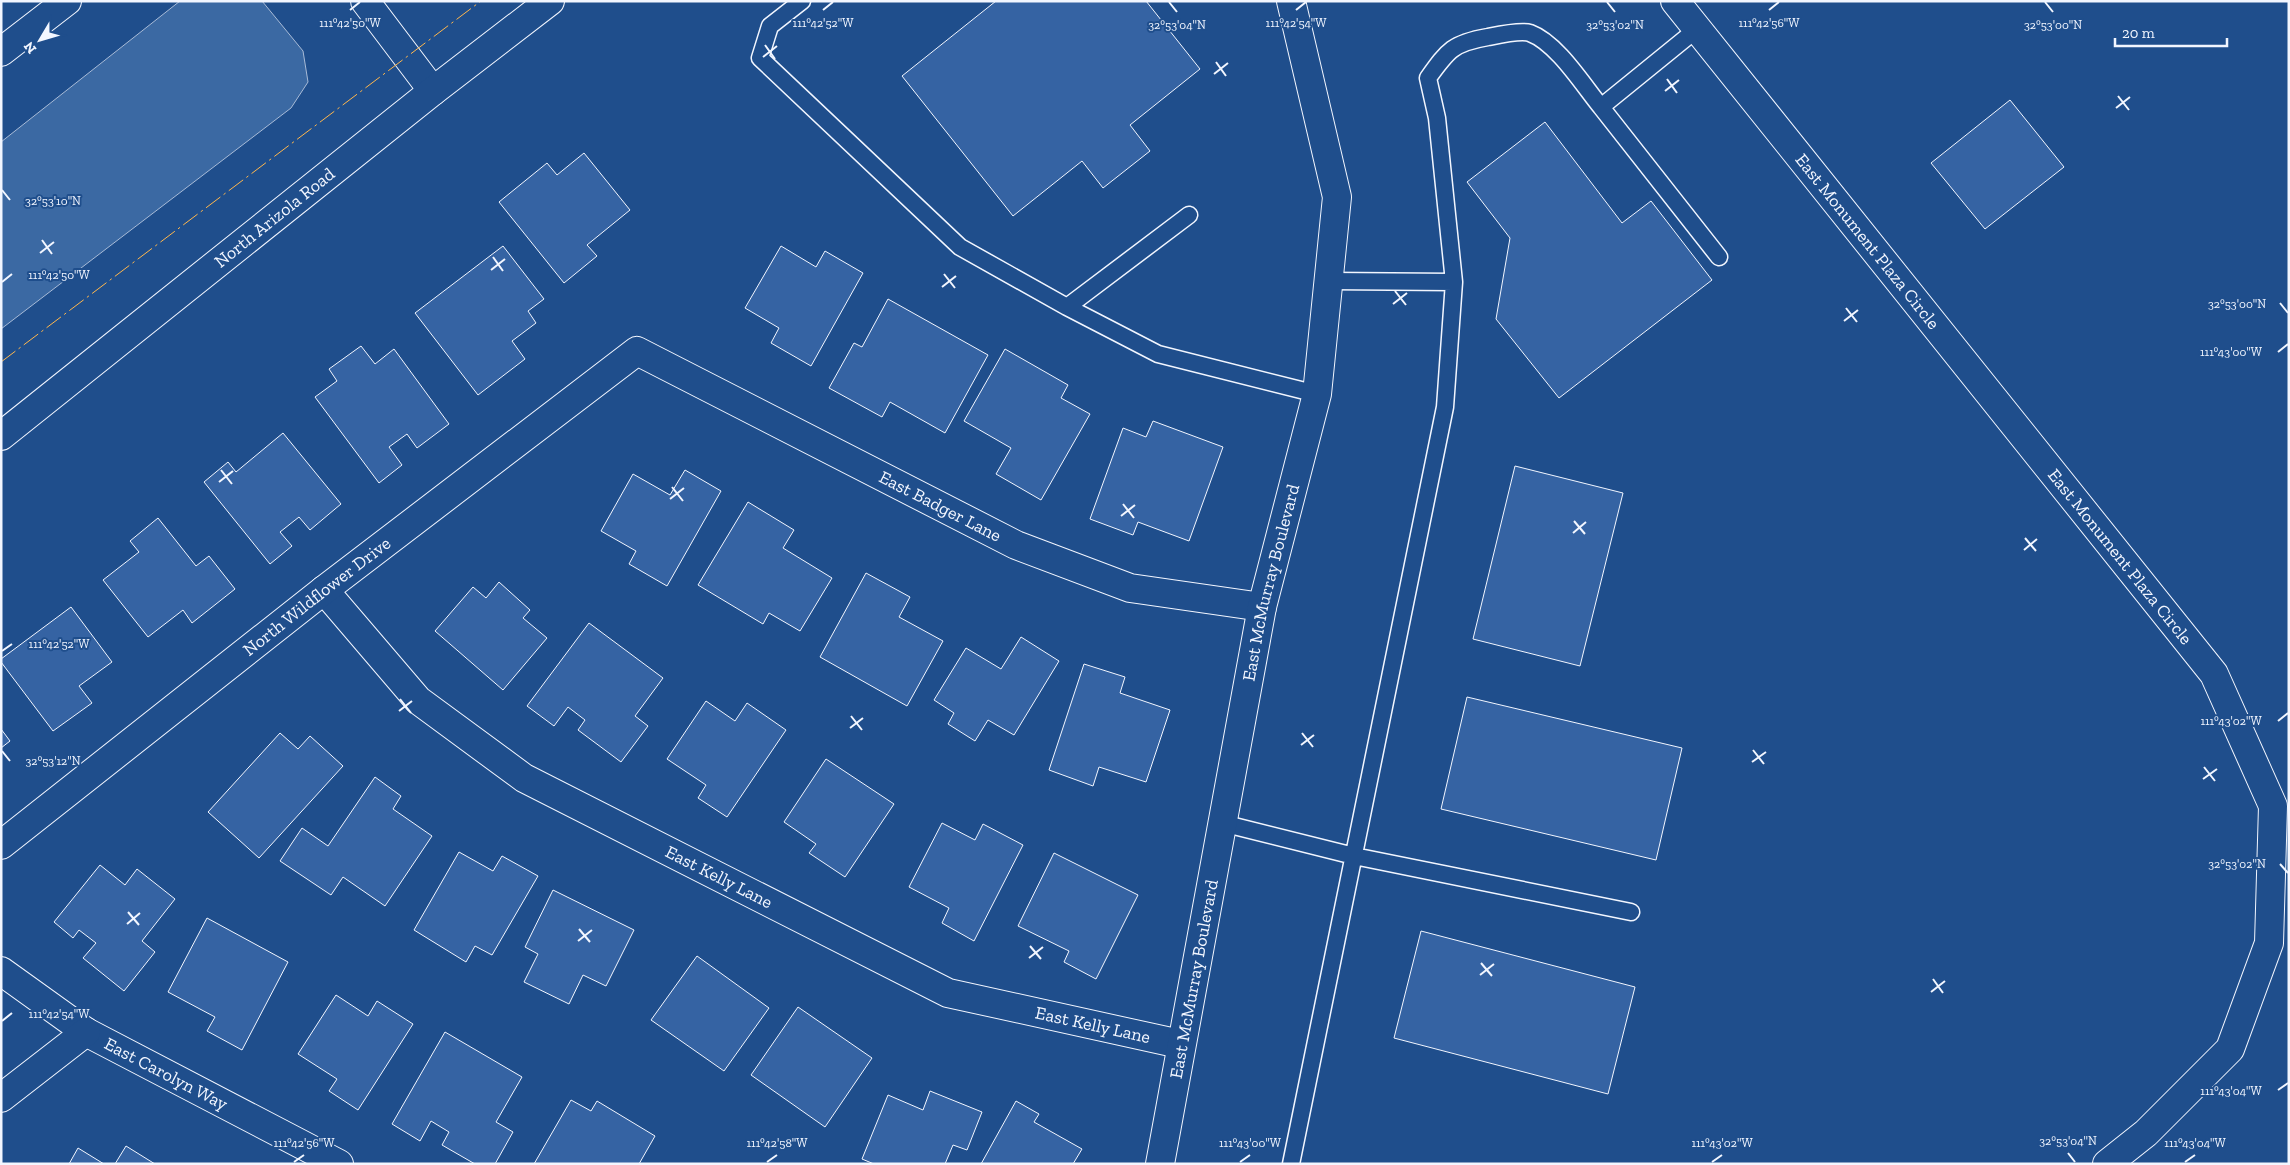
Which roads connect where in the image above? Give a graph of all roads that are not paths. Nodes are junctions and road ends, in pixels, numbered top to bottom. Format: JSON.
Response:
{"nodes":[{"id":1,"x":67,"y":1,"type":"edge"},
{"id":2,"x":365,"y":1,"type":"edge"},
{"id":3,"x":550,"y":1,"type":"edge"},
{"id":4,"x":802,"y":1,"type":"edge"},
{"id":5,"x":1291,"y":1,"type":"edge"},
{"id":6,"x":1674,"y":1,"type":"edge"},
{"id":7,"x":1697,"y":29,"type":"junction"},
{"id":8,"x":1,"y":52,"type":"edge"},
{"id":9,"x":433,"y":91,"type":"junction"},
{"id":10,"x":1601,"y":107,"type":"junction"},
{"id":11,"x":1189,"y":214,"type":"dead end"},
{"id":12,"x":1719,"y":257,"type":"dead end"},
{"id":13,"x":1328,"y":282,"type":"junction"},
{"id":14,"x":1454,"y":282,"type":"junction"},
{"id":15,"x":1067,"y":307,"type":"junction"},
{"id":16,"x":637,"y":351,"type":"joint"},
{"id":17,"x":1317,"y":394,"type":"junction"},
{"id":18,"x":1,"y":436,"type":"edge"},
{"id":19,"x":324,"y":590,"type":"junction"},
{"id":20,"x":1262,"y":607,"type":"junction"},
{"id":21,"x":1222,"y":823,"type":"junction"},
{"id":22,"x":1,"y":845,"type":"edge"},
{"id":23,"x":1354,"y":856,"type":"junction"},
{"id":24,"x":1632,"y":912,"type":"dead end"},
{"id":25,"x":1,"y":970,"type":"edge"},
{"id":26,"x":86,"y":1032,"type":"junction"},
{"id":27,"x":1180,"y":1044,"type":"junction"},
{"id":28,"x":1,"y":1098,"type":"edge"},
{"id":29,"x":339,"y":1164,"type":"edge"},
{"id":30,"x":1160,"y":1164,"type":"edge"},
{"id":31,"x":1291,"y":1164,"type":"edge"},
{"id":32,"x":2107,"y":1164,"type":"edge"}],
"edges":[{"from":1,"to":8,"type":"street"},
{"from":2,"to":9,"type":"street"},
{"from":3,"to":9,"type":"street","name":"North Arizola Road"},
{"from":4,"to":15,"type":"lane"},
{"from":5,"to":13,"type":"street","name":"East McMurray Boulevard"},
{"from":6,"to":7,"type":"street","name":"East Monument Plaza Circle"},
{"from":7,"to":10,"type":"lane"},
{"from":7,"to":32,"type":"street","name":"East Monument Plaza Circle"},
{"from":9,"to":18,"type":"street","name":"North Arizola Road"},
{"from":10,"to":12,"type":"lane"},
{"from":10,"to":14,"type":"lane"},
{"from":11,"to":15,"type":"lane"},
{"from":13,"to":14,"type":"lane"},
{"from":13,"to":17,"type":"street","name":"East McMurray Boulevard"},
{"from":14,"to":23,"type":"lane"},
{"from":15,"to":17,"type":"lane"},
{"from":16,"to":19,"type":"street","name":"North Wildflower Drive"},
{"from":16,"to":20,"type":"street","name":"East Badger Lane"},
{"from":17,"to":20,"type":"street","name":"East McMurray Boulevard"},
{"from":19,"to":22,"type":"street","name":"North Wildflower Drive"},
{"from":19,"to":27,"type":"street","name":"East Kelly Lane"},
{"from":20,"to":21,"type":"street","name":"East McMurray Boulevard"},
{"from":21,"to":23,"type":"lane"},
{"from":21,"to":27,"type":"street","name":"East McMurray Boulevard"},
{"from":23,"to":24,"type":"lane"},
{"from":23,"to":31,"type":"lane"},
{"from":25,"to":26,"type":"street","name":"East Carolyn Way"},
{"from":26,"to":28,"type":"street"},
{"from":26,"to":29,"type":"street","name":"East Carolyn Way"},
{"from":27,"to":30,"type":"street","name":"East McMurray Boulevard"}]}
